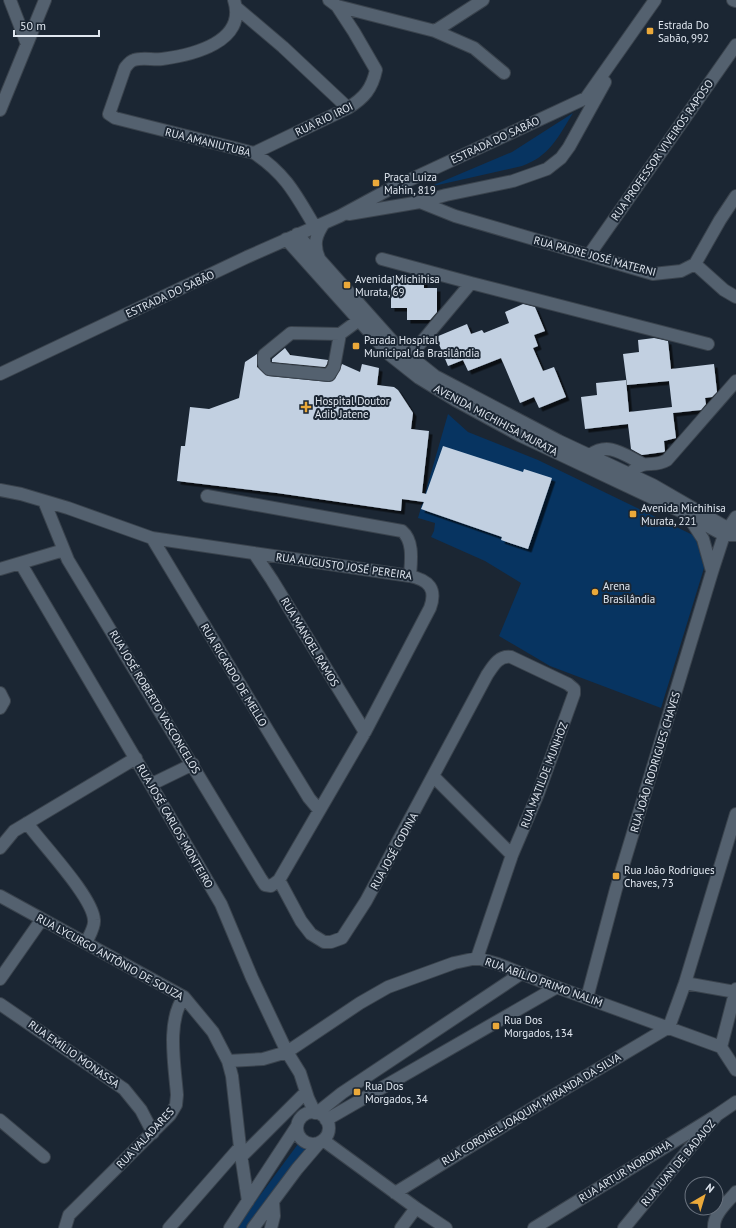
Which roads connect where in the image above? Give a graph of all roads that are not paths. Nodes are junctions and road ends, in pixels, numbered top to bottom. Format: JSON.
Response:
{"nodes":[{"id":1,"x":10,"y":0,"type":"edge"},
{"id":2,"x":45,"y":0,"type":"edge"},
{"id":3,"x":483,"y":0,"type":"edge"},
{"id":4,"x":655,"y":0,"type":"edge"},
{"id":5,"x":733,"y":0,"type":"edge"},
{"id":6,"x":736,"y":1,"type":"edge"},
{"id":7,"x":333,"y":3,"type":"edge"},
{"id":8,"x":236,"y":4,"type":"edge"},
{"id":9,"x":435,"y":31,"type":"junction"},
{"id":10,"x":27,"y":44,"type":"junction"},
{"id":11,"x":736,"y":45,"type":"edge"},
{"id":12,"x":614,"y":60,"type":"junction"},
{"id":13,"x":504,"y":73,"type":"dead end"},
{"id":14,"x":348,"y":108,"type":"junction"},
{"id":15,"x":0,"y":110,"type":"edge"},
{"id":16,"x":254,"y":153,"type":"junction"},
{"id":17,"x":417,"y":176,"type":"junction"},
{"id":18,"x":736,"y":196,"type":"edge"},
{"id":19,"x":419,"y":202,"type":"junction"},
{"id":20,"x":340,"y":216,"type":"junction"},
{"id":21,"x":319,"y":225,"type":"junction"},
{"id":22,"x":292,"y":237,"type":"junction"},
{"id":23,"x":589,"y":255,"type":"junction"},
{"id":24,"x":382,"y":259,"type":"dead end"},
{"id":25,"x":320,"y":260,"type":"junction"},
{"id":26,"x":695,"y":264,"type":"junction"},
{"id":27,"x":471,"y":283,"type":"junction"},
{"id":28,"x":736,"y":297,"type":"edge"},
{"id":29,"x":359,"y":320,"type":"junction"},
{"id":30,"x":340,"y":334,"type":"junction"},
{"id":31,"x":708,"y":344,"type":"dead end"},
{"id":32,"x":409,"y":357,"type":"junction"},
{"id":33,"x":0,"y":374,"type":"edge"},
{"id":34,"x":736,"y":381,"type":"edge"},
{"id":35,"x":590,"y":455,"type":"junction"},
{"id":36,"x":643,"y":464,"type":"junction"},
{"id":37,"x":630,"y":474,"type":"junction"},
{"id":38,"x":0,"y":490,"type":"edge"},
{"id":39,"x":207,"y":496,"type":"dead end"},
{"id":40,"x":44,"y":501,"type":"junction"},
{"id":41,"x":686,"y":515,"type":"junction"},
{"id":42,"x":736,"y":517,"type":"edge"},
{"id":43,"x":731,"y":533,"type":"edge"},
{"id":44,"x":152,"y":538,"type":"junction"},
{"id":45,"x":64,"y":550,"type":"junction"},
{"id":46,"x":254,"y":553,"type":"junction"},
{"id":47,"x":21,"y":564,"type":"junction"},
{"id":48,"x":0,"y":569,"type":"edge"},
{"id":49,"x":712,"y":572,"type":"junction"},
{"id":50,"x":410,"y":576,"type":"junction"},
{"id":51,"x":487,"y":675,"type":"joint"},
{"id":52,"x":0,"y":693,"type":"edge"},
{"id":53,"x":0,"y":708,"type":"edge"},
{"id":54,"x":365,"y":732,"type":"junction"},
{"id":55,"x":136,"y":758,"type":"junction"},
{"id":56,"x":193,"y":764,"type":"junction"},
{"id":57,"x":434,"y":777,"type":"junction"},
{"id":58,"x":152,"y":784,"type":"junction"},
{"id":59,"x":319,"y":810,"type":"junction"},
{"id":60,"x":736,"y":814,"type":"edge"},
{"id":61,"x":27,"y":823,"type":"junction"},
{"id":62,"x":0,"y":848,"type":"edge"},
{"id":63,"x":512,"y":855,"type":"junction"},
{"id":64,"x":278,"y":880,"type":"junction"},
{"id":65,"x":0,"y":896,"type":"edge"},
{"id":66,"x":42,"y":919,"type":"junction"},
{"id":67,"x":86,"y":943,"type":"junction"},
{"id":68,"x":477,"y":958,"type":"junction"},
{"id":69,"x":522,"y":973,"type":"junction"},
{"id":70,"x":0,"y":979,"type":"edge"},
{"id":71,"x":685,"y":983,"type":"junction"},
{"id":72,"x":557,"y":987,"type":"junction"},
{"id":73,"x":736,"y":991,"type":"edge"},
{"id":74,"x":184,"y":997,"type":"junction"},
{"id":75,"x":587,"y":998,"type":"junction"},
{"id":76,"x":0,"y":1004,"type":"edge"},
{"id":77,"x":668,"y":1028,"type":"junction"},
{"id":78,"x":721,"y":1048,"type":"junction"},
{"id":79,"x":287,"y":1052,"type":"junction"},
{"id":80,"x":228,"y":1061,"type":"junction"},
{"id":81,"x":736,"y":1070,"type":"edge"},
{"id":82,"x":307,"y":1095,"type":"junction"},
{"id":83,"x":736,"y":1102,"type":"edge"},
{"id":84,"x":717,"y":1115,"type":"junction"},
{"id":85,"x":312,"y":1117,"type":"junction"},
{"id":86,"x":0,"y":1120,"type":"edge"},
{"id":87,"x":153,"y":1133,"type":"junction"},
{"id":88,"x":324,"y":1138,"type":"junction"},
{"id":89,"x":241,"y":1152,"type":"junction"},
{"id":90,"x":44,"y":1157,"type":"dead end"},
{"id":91,"x":736,"y":1192,"type":"edge"},
{"id":92,"x":395,"y":1193,"type":"junction"},
{"id":93,"x":248,"y":1201,"type":"junction"},
{"id":94,"x":273,"y":1201,"type":"junction"},
{"id":95,"x":416,"y":1208,"type":"junction"},
{"id":96,"x":65,"y":1228,"type":"edge"},
{"id":97,"x":169,"y":1228,"type":"edge"},
{"id":98,"x":230,"y":1228,"type":"edge"},
{"id":99,"x":253,"y":1228,"type":"edge"},
{"id":100,"x":271,"y":1228,"type":"edge"},
{"id":101,"x":401,"y":1228,"type":"edge"},
{"id":102,"x":446,"y":1228,"type":"edge"},
{"id":103,"x":534,"y":1228,"type":"edge"},
{"id":104,"x":624,"y":1228,"type":"edge"},
{"id":105,"x":714,"y":1228,"type":"edge"}],
"edges":[{"from":1,"to":10,"type":"street"},
{"from":2,"to":10,"type":"street"},
{"from":3,"to":9,"type":"street"},
{"from":4,"to":12,"type":"street","name":"ESTRADA DO SABÃO"},
{"from":5,"to":6,"type":"street"},
{"from":7,"to":9,"type":"street"},
{"from":7,"to":14,"type":"street","name":"RUA RIO IROI"},
{"from":8,"to":14,"type":"street"},
{"from":8,"to":16,"type":"street","name":"RUA AMANIUTUBA"},
{"from":9,"to":13,"type":"street"},
{"from":10,"to":15,"type":"street"},
{"from":11,"to":23,"type":"street","name":"RUA PROFESSOR VIVEIROS RAPOSO"},
{"from":12,"to":17,"type":"street","name":"ESTRADA DO SABÃO"},
{"from":12,"to":19,"type":"street","name":"ESTRADA DO SABÃO"},
{"from":14,"to":16,"type":"street","name":"RUA RIO IROI"},
{"from":16,"to":21,"type":"street","name":"RUA AMANIUTUBA"},
{"from":17,"to":19,"type":"street"},
{"from":17,"to":20,"type":"street","name":"ESTRADA DO SABÃO"},
{"from":18,"to":26,"type":"street"},
{"from":19,"to":20,"type":"street","name":"ESTRADA DO SABÃO"},
{"from":19,"to":23,"type":"street","name":"RUA PADRE JOSÉ MATERNI"},
{"from":20,"to":21,"type":"street","name":"ESTRADA DO SABÃO"},
{"from":21,"to":22,"type":"street","name":"ESTRADA DO SABÃO"},
{"from":21,"to":25,"type":"street"},
{"from":22,"to":25,"type":"street","name":"AVENIDA MICHIHISA MURATA"},
{"from":22,"to":29,"type":"street","name":"AVENIDA MICHIHISA MURATA"},
{"from":22,"to":33,"type":"street","name":"ESTRADA DO SABÃO"},
{"from":23,"to":26,"type":"street","name":"RUA PADRE JOSÉ MATERNI"},
{"from":24,"to":27,"type":"street"},
{"from":25,"to":32,"type":"street","name":"AVENIDA MICHIHISA MURATA"},
{"from":26,"to":28,"type":"street"},
{"from":27,"to":31,"type":"street"},
{"from":27,"to":32,"type":"street"},
{"from":29,"to":30,"type":"street"},
{"from":29,"to":41,"type":"street","name":"AVENIDA MICHIHISA MURATA"},
{"from":30,"to":30,"type":"street"},
{"from":32,"to":35,"type":"street","name":"AVENIDA MICHIHISA MURATA"},
{"from":34,"to":36,"type":"street"},
{"from":35,"to":36,"type":"street"},
{"from":35,"to":37,"type":"street","name":"AVENIDA MICHIHISA MURATA"},
{"from":36,"to":37,"type":"street"},
{"from":37,"to":43,"type":"street","name":"AVENIDA MICHIHISA MURATA"},
{"from":38,"to":40,"type":"street","name":"RUA AUGUSTO JOSÉ PEREIRA"},
{"from":39,"to":50,"type":"street"},
{"from":40,"to":44,"type":"street","name":"RUA AUGUSTO JOSÉ PEREIRA"},
{"from":40,"to":45,"type":"street","name":"RUA JOSÉ ROBERTO VASCONCELOS"},
{"from":41,"to":43,"type":"street","name":"AVENIDA MICHIHISA MURATA"},
{"from":41,"to":49,"type":"street"},
{"from":42,"to":43,"type":"street"},
{"from":43,"to":49,"type":"street","name":"RUA JOÃO RODRIGUES CHAVES"},
{"from":44,"to":46,"type":"street","name":"RUA AUGUSTO JOSÉ PEREIRA"},
{"from":44,"to":59,"type":"street","name":"RUA RICARDO DE MELLO"},
{"from":45,"to":47,"type":"street"},
{"from":45,"to":56,"type":"street","name":"RUA JOSÉ ROBERTO VASCONCELOS"},
{"from":46,"to":50,"type":"street","name":"RUA AUGUSTO JOSÉ PEREIRA"},
{"from":46,"to":54,"type":"street","name":"RUA MANOEL RAMOS"},
{"from":47,"to":48,"type":"street"},
{"from":47,"to":55,"type":"street","name":"RUA JOSÉ CARLOS MONTEIRO"},
{"from":49,"to":75,"type":"street","name":"RUA JOÃO RODRIGUES CHAVES"},
{"from":50,"to":54,"type":"street","name":"RUA AUGUSTO JOSÉ PEREIRA"},
{"from":51,"to":57,"type":"street","name":"RUA JOSÉ CODINA"},
{"from":51,"to":63,"type":"street","name":"RUA MATILDE MUNHOZ"},
{"from":52,"to":53,"type":"street"},
{"from":54,"to":59,"type":"street","name":"RUA AUGUSTO JOSÉ PEREIRA"},
{"from":55,"to":58,"type":"street","name":"RUA JOSÉ CARLOS MONTEIRO"},
{"from":55,"to":61,"type":"street"},
{"from":56,"to":58,"type":"street"},
{"from":56,"to":64,"type":"street","name":"RUA JOSÉ ROBERTO VASCONCELOS"},
{"from":57,"to":63,"type":"street"},
{"from":57,"to":64,"type":"street","name":"RUA JOSÉ CODINA"},
{"from":58,"to":79,"type":"street","name":"RUA JOSÉ CARLOS MONTEIRO"},
{"from":59,"to":64,"type":"street","name":"RUA AUGUSTO JOSÉ PEREIRA"},
{"from":60,"to":71,"type":"street"},
{"from":61,"to":62,"type":"street"},
{"from":61,"to":67,"type":"street"},
{"from":63,"to":68,"type":"street","name":"RUA MATILDE MUNHOZ"},
{"from":65,"to":66,"type":"street","name":"RUA LYCURGO ANTÔNIO DE SOUZA"},
{"from":66,"to":67,"type":"street","name":"RUA LYCURGO ANTÔNIO DE SOUZA"},
{"from":66,"to":70,"type":"street"},
{"from":67,"to":74,"type":"street","name":"RUA LYCURGO ANTÔNIO DE SOUZA"},
{"from":68,"to":69,"type":"street","name":"RUA ABÍLIO PRIMO NALIM"},
{"from":68,"to":79,"type":"street","name":"RUA ABÍLIO PRIMO NALIM"},
{"from":69,"to":72,"type":"street","name":"RUA ABÍLIO PRIMO NALIM"},
{"from":69,"to":85,"type":"street"},
{"from":71,"to":73,"type":"street"},
{"from":71,"to":77,"type":"street"},
{"from":72,"to":75,"type":"street","name":"RUA ABÍLIO PRIMO NALIM"},
{"from":72,"to":85,"type":"street"},
{"from":73,"to":78,"type":"street"},
{"from":74,"to":80,"type":"street","name":"RUA LYCURGO ANTÔNIO DE SOUZA"},
{"from":74,"to":87,"type":"street","name":"RUA VALADARES"},
{"from":75,"to":77,"type":"street","name":"RUA ABÍLIO PRIMO NALIM"},
{"from":76,"to":87,"type":"street","name":"RUA EMÍLIO MONASSA"},
{"from":77,"to":78,"type":"street","name":"RUA ABÍLIO PRIMO NALIM"},
{"from":77,"to":92,"type":"street","name":"RUA CORONEL JOAQUIM MIRANDA DA SILVA"},
{"from":78,"to":81,"type":"street"},
{"from":79,"to":80,"type":"street"},
{"from":79,"to":82,"type":"street","name":"RUA JOSÉ CARLOS MONTEIRO"},
{"from":80,"to":89,"type":"street","name":"RUA LYCURGO ANTÔNIO DE SOUZA"},
{"from":82,"to":85,"type":"street","name":"RUA JOSÉ CARLOS MONTEIRO"},
{"from":82,"to":89,"type":"street"},
{"from":83,"to":84,"type":"street","name":"RUA JUAN DE BADAJOZ"},
{"from":84,"to":103,"type":"street","name":"RUA ARTUR NORONHA"},
{"from":84,"to":104,"type":"street","name":"RUA JUAN DE BADAJOZ"},
{"from":85,"to":88,"type":"street"},
{"from":85,"to":88,"type":"street"},
{"from":85,"to":93,"type":"street"},
{"from":86,"to":90,"type":"street"},
{"from":87,"to":96,"type":"street","name":"RUA VALADARES"},
{"from":88,"to":92,"type":"street"},
{"from":88,"to":94,"type":"street"},
{"from":89,"to":93,"type":"street","name":"RUA LYCURGO ANTÔNIO DE SOUZA"},
{"from":89,"to":97,"type":"street"},
{"from":91,"to":105,"type":"street"},
{"from":92,"to":95,"type":"street"},
{"from":93,"to":98,"type":"street"},
{"from":94,"to":99,"type":"street"},
{"from":94,"to":100,"type":"street"},
{"from":95,"to":101,"type":"street"},
{"from":95,"to":102,"type":"street"}]}
